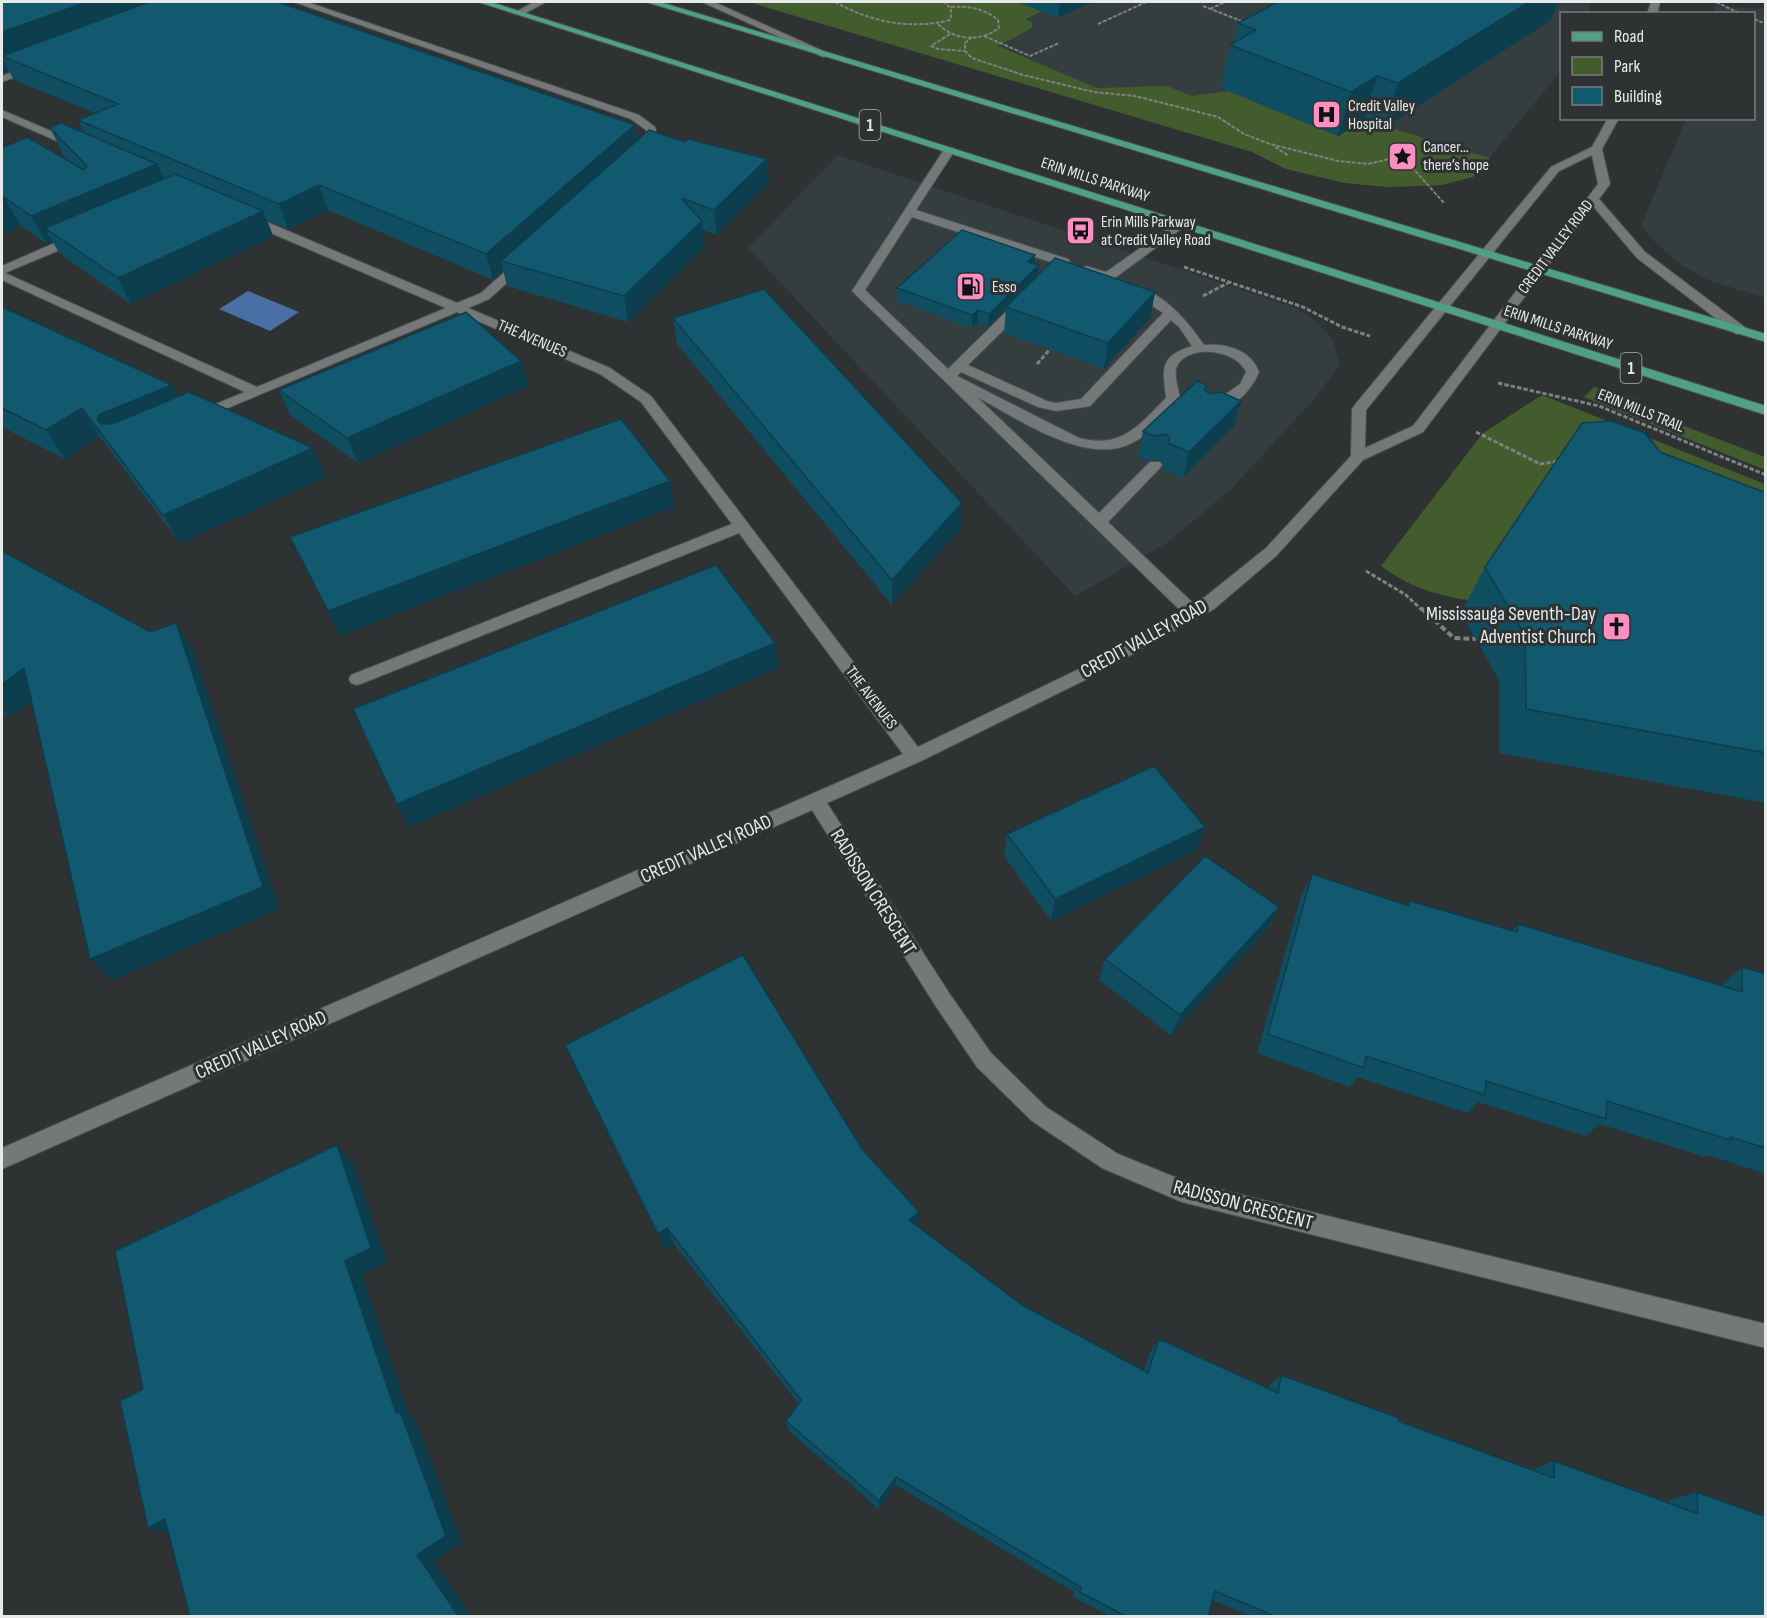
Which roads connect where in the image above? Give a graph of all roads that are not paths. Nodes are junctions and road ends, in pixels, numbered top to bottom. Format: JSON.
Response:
{"nodes":[{"id":1,"x":299,"y":2,"type":"edge"},
{"id":2,"x":483,"y":2,"type":"edge"},
{"id":3,"x":541,"y":2,"type":"edge"},
{"id":4,"x":651,"y":2,"type":"edge"},
{"id":5,"x":707,"y":2,"type":"edge"},
{"id":6,"x":519,"y":13,"type":"junction"},
{"id":7,"x":831,"y":57,"type":"junction"},
{"id":8,"x":46,"y":62,"type":"edge"},
{"id":9,"x":2,"y":79,"type":"edge"},
{"id":10,"x":2,"y":113,"type":"edge"},
{"id":11,"x":1613,"y":120,"type":"edge"},
{"id":12,"x":1596,"y":149,"type":"junction"},
{"id":13,"x":88,"y":150,"type":"edge"},
{"id":14,"x":949,"y":150,"type":"junction"},
{"id":15,"x":637,"y":161,"type":"edge"},
{"id":16,"x":1593,"y":199,"type":"junction"},
{"id":17,"x":909,"y":212,"type":"junction"},
{"id":18,"x":240,"y":215,"type":"edge"},
{"id":19,"x":1180,"y":224,"type":"junction"},
{"id":20,"x":88,"y":233,"type":"edge"},
{"id":21,"x":1485,"y":254,"type":"junction"},
{"id":22,"x":529,"y":256,"type":"edge"},
{"id":23,"x":2,"y":270,"type":"edge"},
{"id":24,"x":1539,"y":270,"type":"junction"},
{"id":25,"x":2,"y":276,"type":"edge"},
{"id":26,"x":1108,"y":277,"type":"junction"},
{"id":27,"x":1032,"y":294,"type":"edge"},
{"id":28,"x":457,"y":308,"type":"junction"},
{"id":29,"x":1441,"y":308,"type":"junction"},
{"id":30,"x":1171,"y":313,"type":"junction"},
{"id":31,"x":1496,"y":325,"type":"junction"},
{"id":32,"x":1741,"y":331,"type":"junction"},
{"id":33,"x":1766,"y":338,"type":"edge"},
{"id":34,"x":1200,"y":348,"type":"junction"},
{"id":35,"x":959,"y":366,"type":"junction"},
{"id":36,"x":948,"y":377,"type":"junction"},
{"id":37,"x":257,"y":392,"type":"junction"},
{"id":38,"x":1766,"y":411,"type":"edge"},
{"id":39,"x":1208,"y":414,"type":"edge"},
{"id":40,"x":185,"y":422,"type":"edge"},
{"id":41,"x":1358,"y":457,"type":"junction"},
{"id":42,"x":1155,"y":465,"type":"edge"},
{"id":43,"x":1099,"y":522,"type":"junction"},
{"id":44,"x":743,"y":525,"type":"junction"},
{"id":45,"x":1193,"y":613,"type":"junction"},
{"id":46,"x":357,"y":679,"type":"dead end"},
{"id":47,"x":915,"y":756,"type":"junction"},
{"id":48,"x":816,"y":801,"type":"junction"},
{"id":49,"x":2,"y":1159,"type":"edge"},
{"id":50,"x":1766,"y":1336,"type":"edge"}],
"edges":[{"from":1,"to":15,"type":"street"},
{"from":2,"to":6,"type":"main road","name":"ERIN MILLS PARKWAY","number":"1"},
{"from":3,"to":6,"type":"street"},
{"from":4,"to":7,"type":"main road"},
{"from":5,"to":7,"type":"street"},
{"from":6,"to":14,"type":"main road","name":"ERIN MILLS PARKWAY","number":"1"},
{"from":7,"to":21,"type":"main road"},
{"from":8,"to":9,"type":"street"},
{"from":10,"to":13,"type":"street"},
{"from":11,"to":12,"type":"street"},
{"from":12,"to":16,"type":"street","name":"CREDIT VALLEY ROAD"},
{"from":12,"to":21,"type":"street"},
{"from":14,"to":17,"type":"street"},
{"from":14,"to":19,"type":"main road","name":"ERIN MILLS PARKWAY","number":"1"},
{"from":16,"to":24,"type":"street","name":"CREDIT VALLEY ROAD"},
{"from":16,"to":32,"type":"street"},
{"from":17,"to":26,"type":"street"},
{"from":17,"to":36,"type":"street"},
{"from":18,"to":28,"type":"street","name":"THE AVENUES"},
{"from":19,"to":26,"type":"street"},
{"from":19,"to":29,"type":"main road","name":"ERIN MILLS PARKWAY","number":"1"},
{"from":20,"to":23,"type":"street"},
{"from":21,"to":24,"type":"main road"},
{"from":21,"to":29,"type":"street"},
{"from":22,"to":28,"type":"street"},
{"from":24,"to":31,"type":"street","name":"CREDIT VALLEY ROAD"},
{"from":24,"to":32,"type":"main road"},
{"from":25,"to":37,"type":"street"},
{"from":26,"to":30,"type":"street"},
{"from":27,"to":35,"type":"street"},
{"from":28,"to":37,"type":"street"},
{"from":28,"to":44,"type":"street","name":"THE AVENUES"},
{"from":29,"to":31,"type":"main road","name":"ERIN MILLS PARKWAY","number":"1"},
{"from":29,"to":41,"type":"street"},
{"from":30,"to":34,"type":"street"},
{"from":30,"to":35,"type":"street"},
{"from":31,"to":38,"type":"main road","name":"ERIN MILLS PARKWAY","number":"1"},
{"from":31,"to":41,"type":"street","name":"CREDIT VALLEY ROAD"},
{"from":32,"to":33,"type":"main road"},
{"from":34,"to":36,"type":"street"},
{"from":34,"to":39,"type":"street"},
{"from":35,"to":36,"type":"street"},
{"from":36,"to":43,"type":"street"},
{"from":37,"to":40,"type":"street"},
{"from":41,"to":45,"type":"street","name":"CREDIT VALLEY ROAD"},
{"from":42,"to":43,"type":"street"},
{"from":43,"to":45,"type":"street"},
{"from":44,"to":46,"type":"street"},
{"from":44,"to":47,"type":"street","name":"THE AVENUES"},
{"from":45,"to":47,"type":"street","name":"CREDIT VALLEY ROAD"},
{"from":47,"to":48,"type":"street","name":"CREDIT VALLEY ROAD"},
{"from":48,"to":49,"type":"street","name":"CREDIT VALLEY ROAD"},
{"from":48,"to":50,"type":"street","name":"RADISSON CRESCENT"}]}
